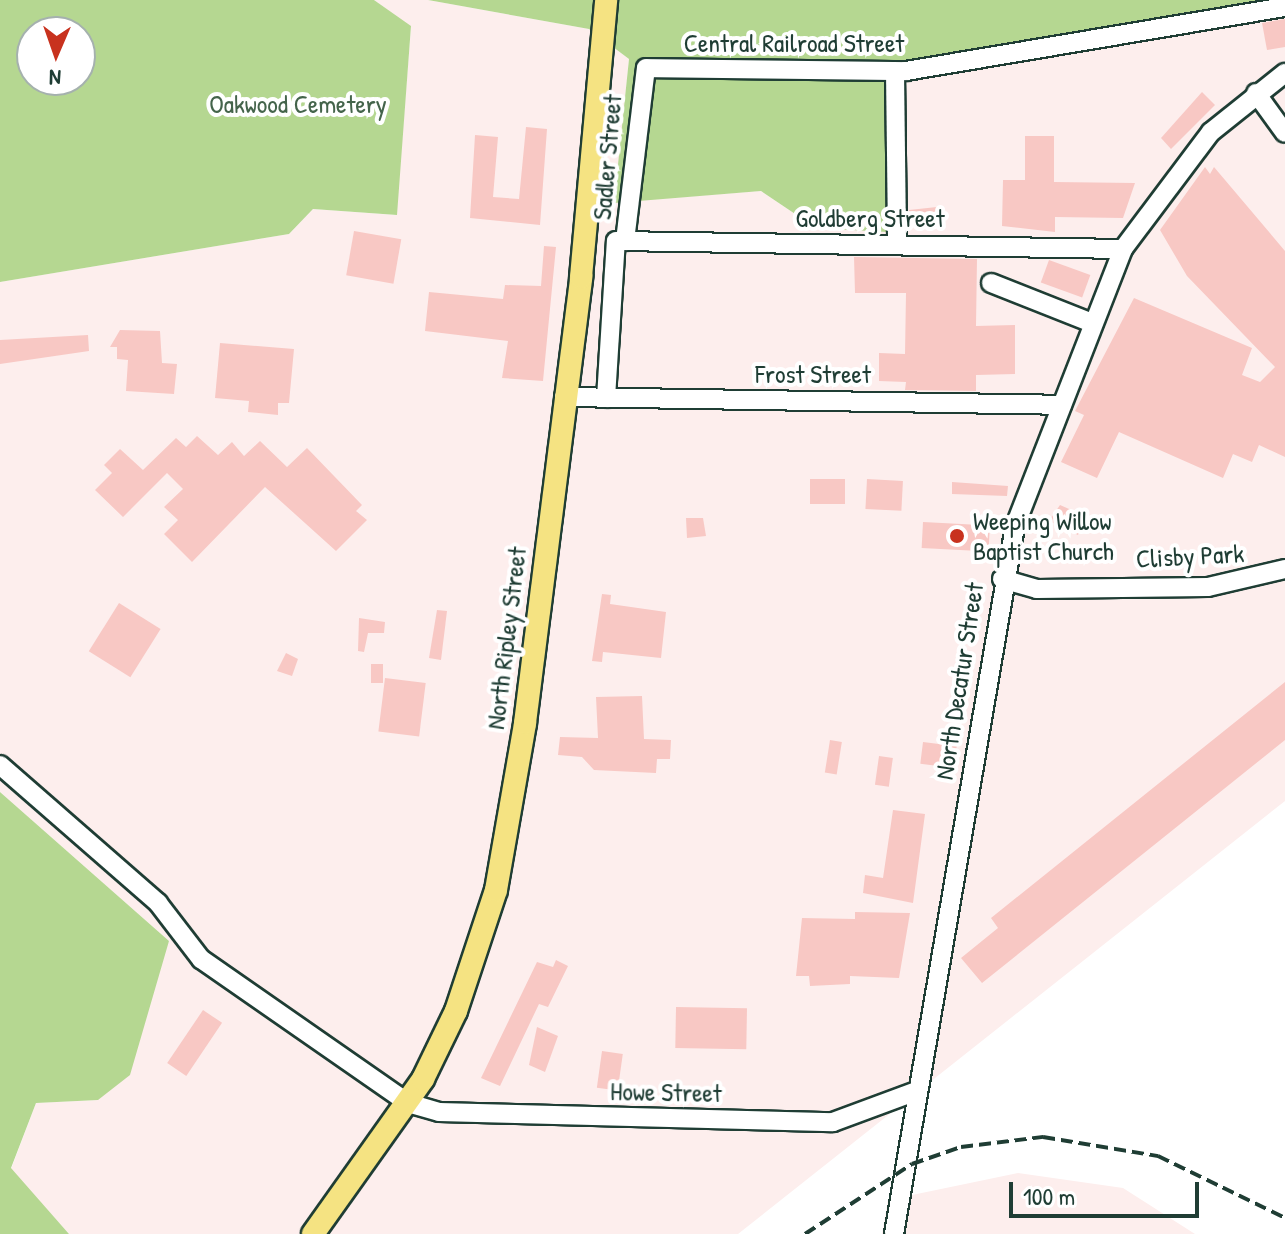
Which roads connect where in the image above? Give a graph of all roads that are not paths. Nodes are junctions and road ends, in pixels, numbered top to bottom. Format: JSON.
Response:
{"nodes":[{"id":1,"x":606,"y":1,"type":"edge"},
{"id":2,"x":1285,"y":7,"type":"edge"},
{"id":3,"x":895,"y":72,"type":"junction"},
{"id":4,"x":1285,"y":73,"type":"edge"},
{"id":5,"x":640,"y":78,"type":"joint"},
{"id":6,"x":1256,"y":93,"type":"junction"},
{"id":7,"x":1285,"y":133,"type":"edge"},
{"id":8,"x":621,"y":241,"type":"junction"},
{"id":9,"x":897,"y":245,"type":"junction"},
{"id":10,"x":1123,"y":249,"type":"junction"},
{"id":11,"x":991,"y":283,"type":"dead end"},
{"id":12,"x":1092,"y":323,"type":"junction"},
{"id":13,"x":564,"y":397,"type":"junction"},
{"id":14,"x":606,"y":398,"type":"junction"},
{"id":15,"x":1062,"y":405,"type":"junction"},
{"id":16,"x":1285,"y":569,"type":"edge"},
{"id":17,"x":1002,"y":579,"type":"junction"},
{"id":18,"x":0,"y":765,"type":"edge"},
{"id":19,"x":917,"y":1091,"type":"junction"},
{"id":20,"x":408,"y":1103,"type":"junction"},
{"id":21,"x":313,"y":1234,"type":"edge"},
{"id":22,"x":894,"y":1234,"type":"edge"}],
"edges":[{"from":1,"to":13,"type":"main road","name":"North Ripley Street"},
{"from":2,"to":3,"type":"street","name":"Central Railroad Street"},
{"from":3,"to":5,"type":"street","name":"Central Railroad Street"},
{"from":3,"to":9,"type":"street"},
{"from":4,"to":6,"type":"street","name":"North Decatur Street"},
{"from":5,"to":8,"type":"street","name":"Sadler Street"},
{"from":6,"to":7,"type":"street"},
{"from":6,"to":10,"type":"street","name":"North Decatur Street"},
{"from":8,"to":9,"type":"street","name":"Goldberg Street"},
{"from":8,"to":14,"type":"street","name":"Sadler Street"},
{"from":9,"to":10,"type":"street","name":"Goldberg Street"},
{"from":10,"to":12,"type":"street","name":"North Decatur Street"},
{"from":11,"to":12,"type":"street"},
{"from":12,"to":15,"type":"street","name":"North Decatur Street"},
{"from":13,"to":14,"type":"street","name":"Frost Street"},
{"from":13,"to":20,"type":"main road","name":"North Ripley Street"},
{"from":14,"to":15,"type":"street","name":"Frost Street"},
{"from":15,"to":17,"type":"street","name":"North Decatur Street"},
{"from":16,"to":17,"type":"street","name":"Clisby Park"},
{"from":17,"to":19,"type":"street","name":"North Decatur Street"},
{"from":18,"to":20,"type":"street"},
{"from":19,"to":20,"type":"street","name":"Howe Street"},
{"from":19,"to":22,"type":"street","name":"North Decatur Street"},
{"from":20,"to":21,"type":"main road","name":"North Ripley Street"}]}
